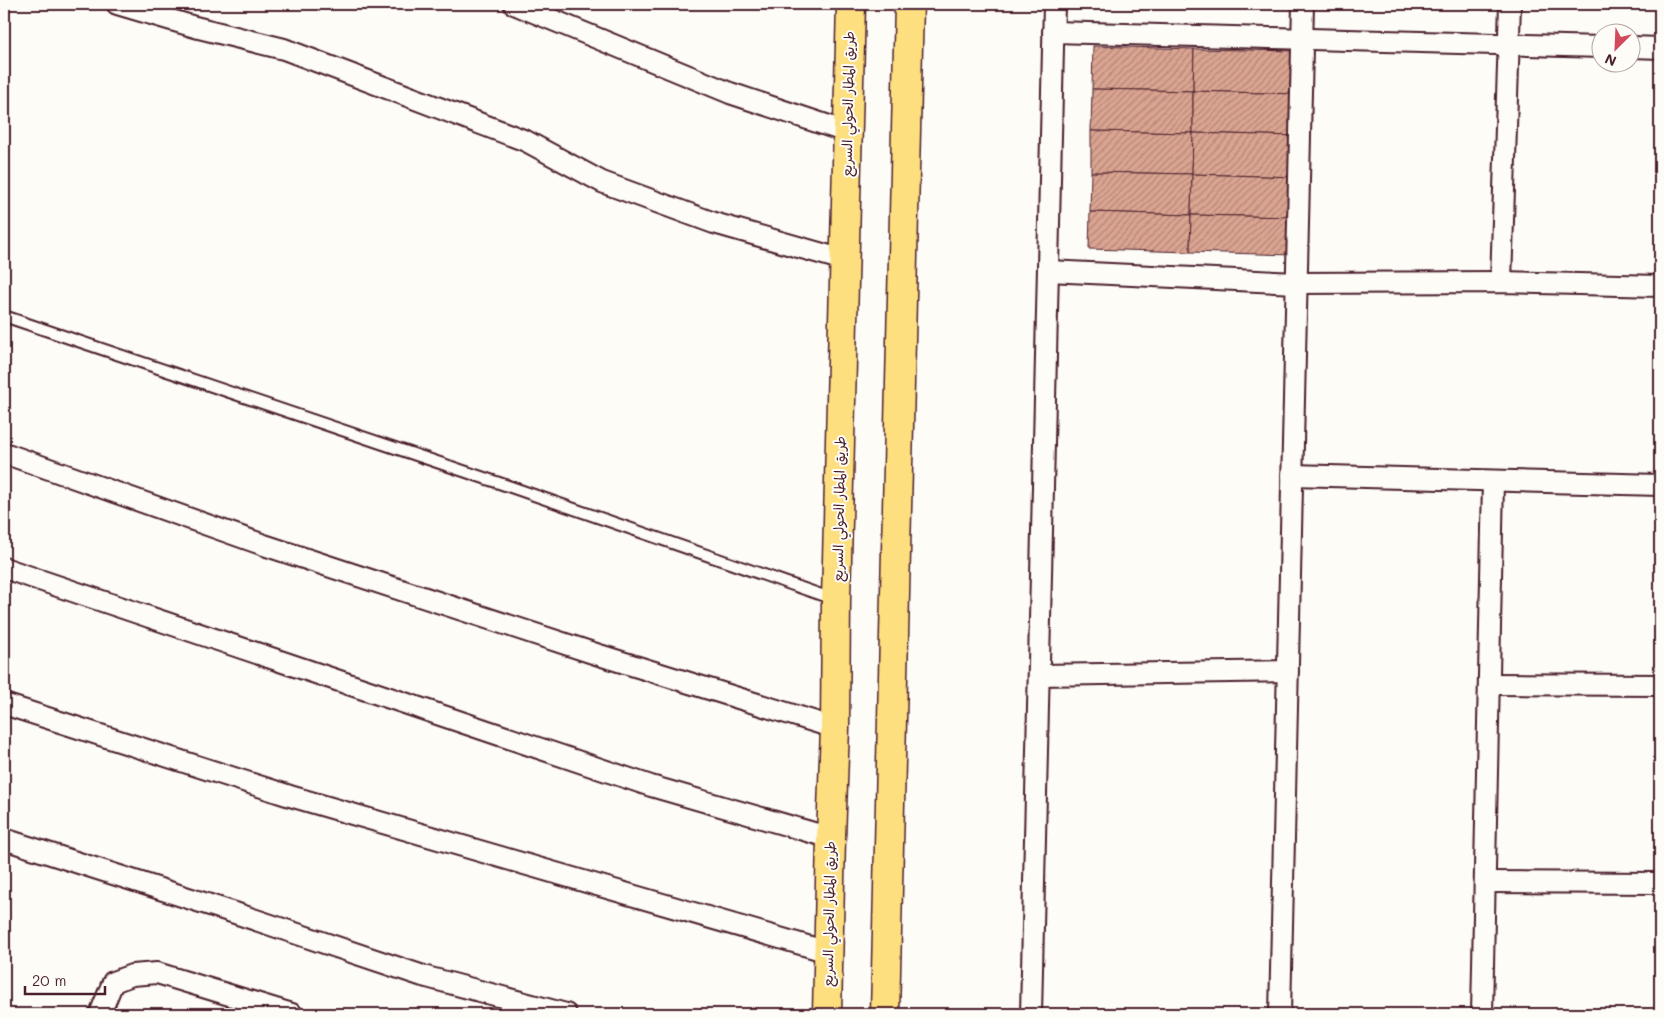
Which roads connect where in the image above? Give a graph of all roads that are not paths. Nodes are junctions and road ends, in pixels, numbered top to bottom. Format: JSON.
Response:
{"nodes":[{"id":1,"x":117,"y":4,"type":"edge"},
{"id":2,"x":514,"y":4,"type":"edge"},
{"id":3,"x":850,"y":4,"type":"edge"},
{"id":4,"x":909,"y":4,"type":"edge"},
{"id":5,"x":1054,"y":4,"type":"edge"},
{"id":6,"x":1303,"y":4,"type":"edge"},
{"id":7,"x":1510,"y":4,"type":"edge"},
{"id":8,"x":1053,"y":32,"type":"junction"},
{"id":9,"x":1303,"y":39,"type":"junction"},
{"id":10,"x":1509,"y":44,"type":"junction"},
{"id":11,"x":1592,"y":46,"type":"edge"},
{"id":12,"x":1642,"y":47,"type":"edge"},
{"id":13,"x":1660,"y":48,"type":"edge"},
{"id":14,"x":848,"y":132,"type":"junction"},
{"id":15,"x":844,"y":260,"type":"junction"},
{"id":16,"x":1048,"y":271,"type":"junction"},
{"id":17,"x":1502,"y":282,"type":"junction"},
{"id":18,"x":1297,"y":283,"type":"junction"},
{"id":19,"x":1660,"y":286,"type":"edge"},
{"id":20,"x":4,"y":316,"type":"edge"},
{"id":21,"x":4,"y":453,"type":"edge"},
{"id":22,"x":1292,"y":475,"type":"junction"},
{"id":23,"x":1493,"y":481,"type":"junction"},
{"id":24,"x":1660,"y":485,"type":"edge"},
{"id":25,"x":4,"y":568,"type":"edge"},
{"id":26,"x":836,"y":600,"type":"junction"},
{"id":27,"x":1288,"y":671,"type":"junction"},
{"id":28,"x":1039,"y":675,"type":"junction"},
{"id":29,"x":1489,"y":684,"type":"junction"},
{"id":30,"x":1660,"y":685,"type":"edge"},
{"id":31,"x":4,"y":704,"type":"edge"},
{"id":32,"x":835,"y":728,"type":"junction"},
{"id":33,"x":831,"y":838,"type":"junction"},
{"id":34,"x":4,"y":839,"type":"edge"},
{"id":35,"x":1485,"y":882,"type":"junction"},
{"id":36,"x":1660,"y":883,"type":"edge"},
{"id":37,"x":828,"y":952,"type":"junction"},
{"id":38,"x":100,"y":1014,"type":"edge"},
{"id":39,"x":292,"y":1014,"type":"edge"},
{"id":40,"x":566,"y":1014,"type":"edge"},
{"id":41,"x":827,"y":1014,"type":"edge"},
{"id":42,"x":885,"y":1014,"type":"edge"},
{"id":43,"x":1031,"y":1014,"type":"edge"},
{"id":44,"x":1280,"y":1014,"type":"edge"},
{"id":45,"x":1482,"y":1014,"type":"edge"}],
"edges":[{"from":1,"to":15,"type":"street"},
{"from":2,"to":14,"type":"street"},
{"from":3,"to":14,"type":"highway","name":"طريق المطار الحولي السريع"},
{"from":4,"to":42,"type":"highway"},
{"from":5,"to":8,"type":"street"},
{"from":6,"to":9,"type":"street"},
{"from":7,"to":10,"type":"street"},
{"from":8,"to":9,"type":"street"},
{"from":8,"to":16,"type":"street"},
{"from":9,"to":10,"type":"street"},
{"from":9,"to":18,"type":"street"},
{"from":10,"to":11,"type":"street"},
{"from":10,"to":17,"type":"street"},
{"from":12,"to":13,"type":"street"},
{"from":14,"to":15,"type":"highway","name":"طريق المطار الحولي السريع"},
{"from":15,"to":26,"type":"highway","name":"طريق المطار الحولي السريع"},
{"from":16,"to":18,"type":"street"},
{"from":16,"to":28,"type":"street"},
{"from":17,"to":18,"type":"street"},
{"from":17,"to":19,"type":"street"},
{"from":18,"to":22,"type":"street"},
{"from":20,"to":26,"type":"lane"},
{"from":21,"to":32,"type":"street"},
{"from":22,"to":23,"type":"street"},
{"from":22,"to":27,"type":"street"},
{"from":23,"to":24,"type":"street"},
{"from":23,"to":29,"type":"street"},
{"from":25,"to":33,"type":"street"},
{"from":26,"to":32,"type":"highway","name":"طريق المطار الحولي السريع"},
{"from":27,"to":28,"type":"street"},
{"from":27,"to":44,"type":"street"},
{"from":28,"to":43,"type":"street"},
{"from":29,"to":30,"type":"street"},
{"from":29,"to":35,"type":"street"},
{"from":31,"to":37,"type":"street"},
{"from":32,"to":33,"type":"highway","name":"طريق المطار الحولي السريع"},
{"from":33,"to":37,"type":"highway","name":"طريق المطار الحولي السريع"},
{"from":34,"to":40,"type":"street"},
{"from":35,"to":36,"type":"street"},
{"from":35,"to":45,"type":"street"},
{"from":37,"to":41,"type":"highway","name":"طريق المطار الحولي السريع"},
{"from":38,"to":39,"type":"street"}]}
